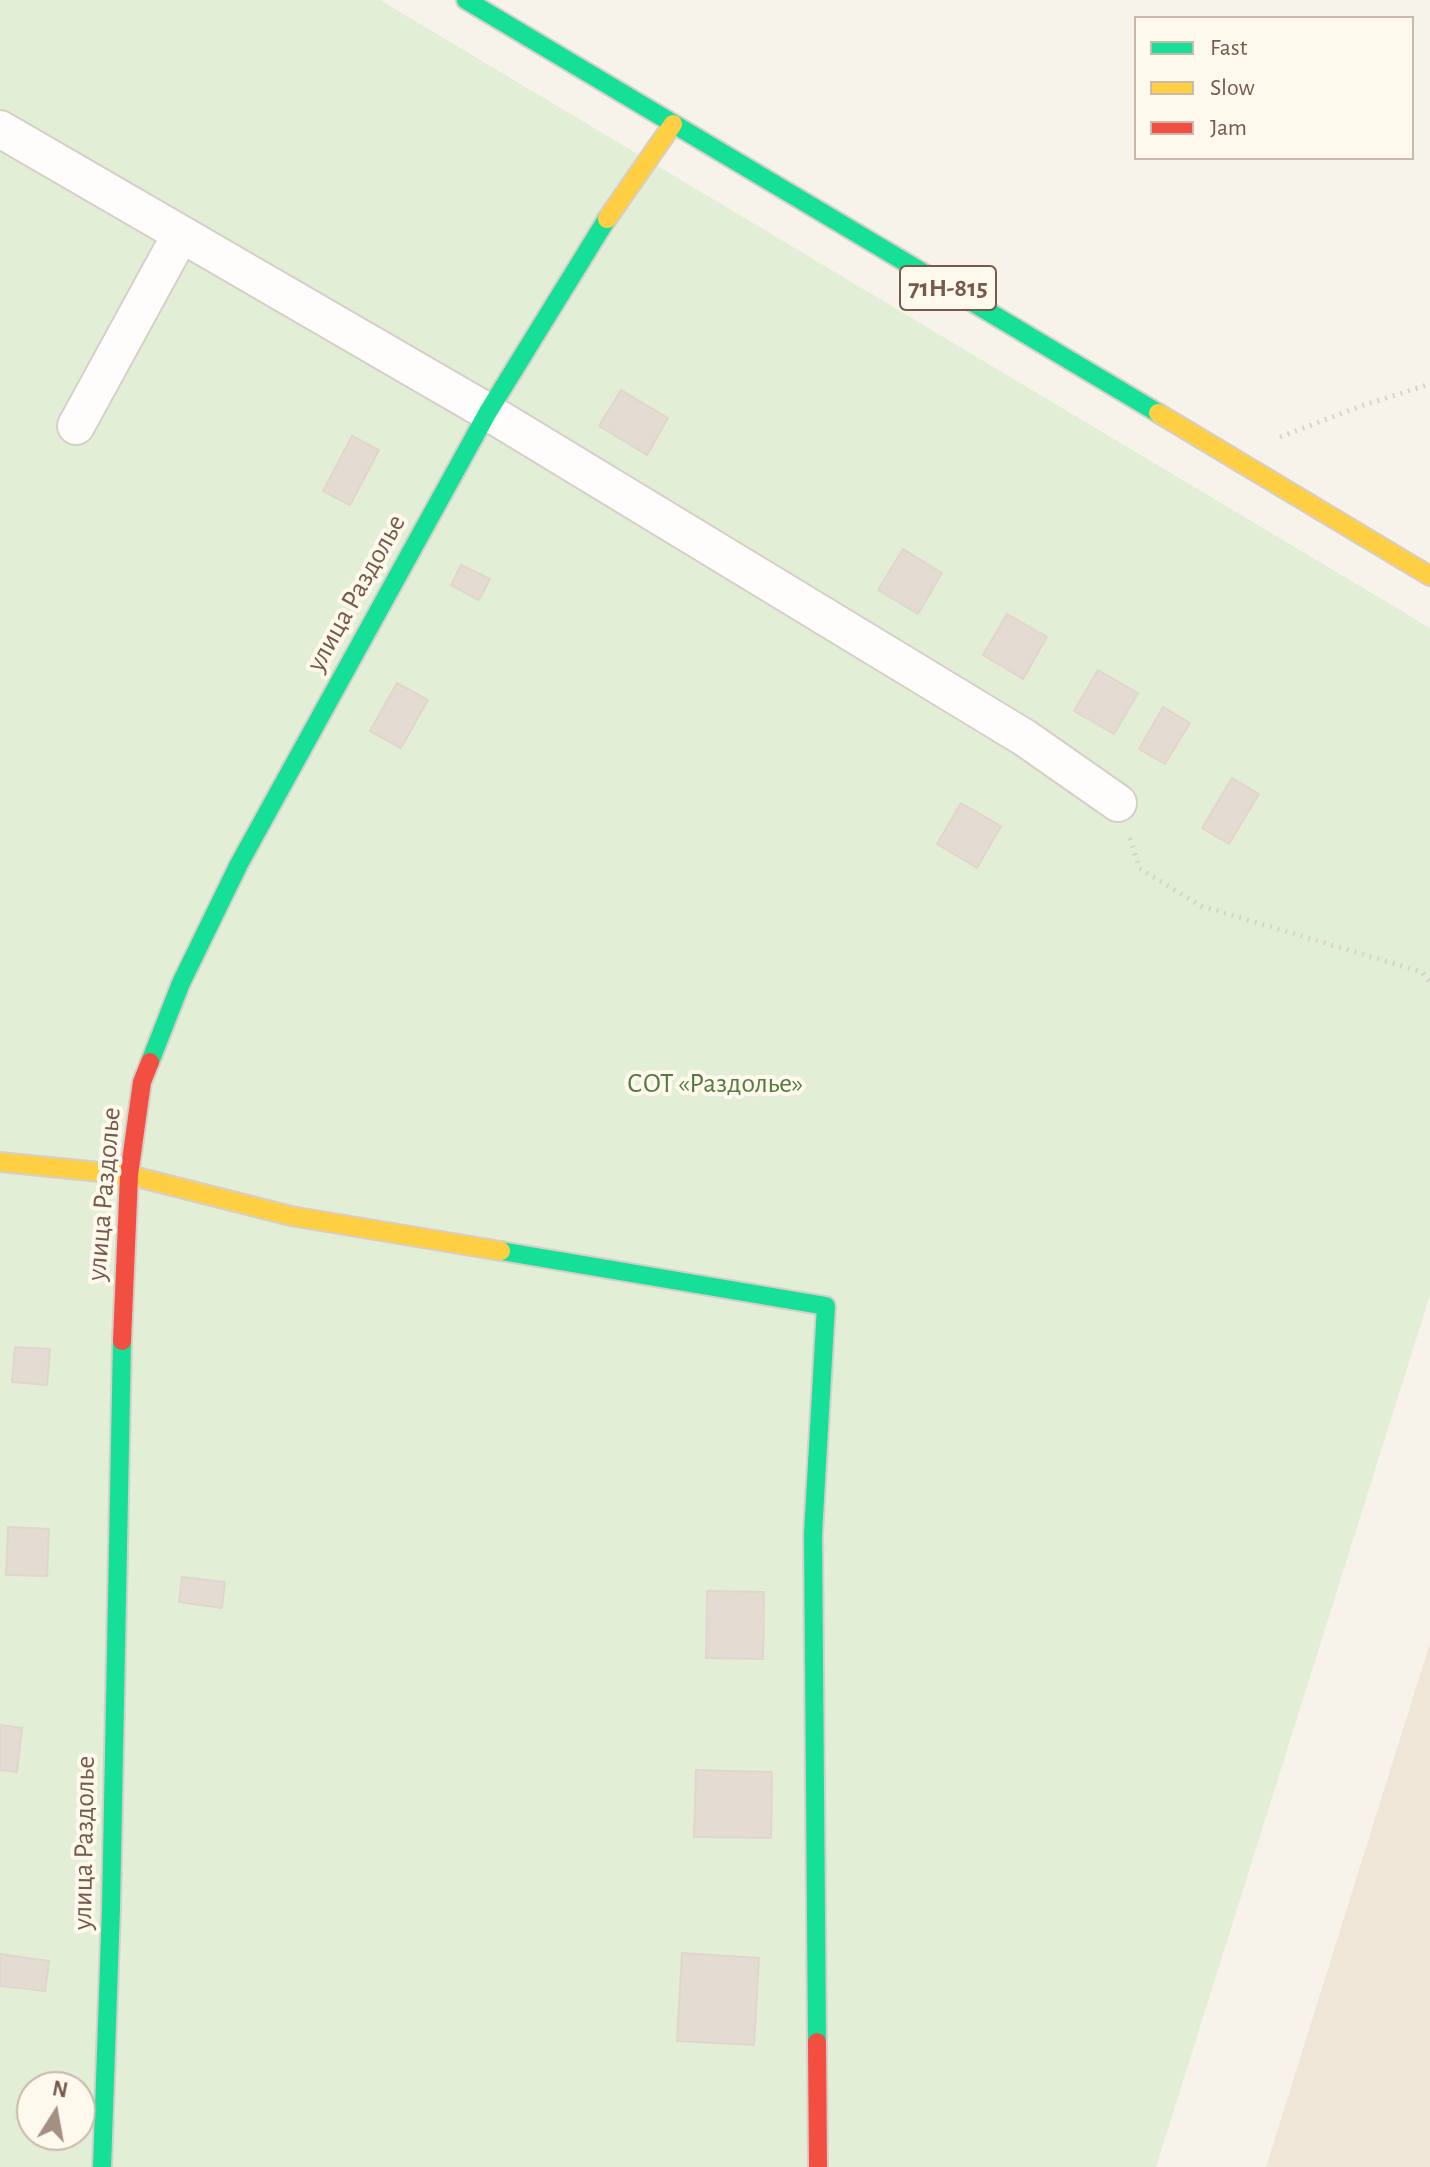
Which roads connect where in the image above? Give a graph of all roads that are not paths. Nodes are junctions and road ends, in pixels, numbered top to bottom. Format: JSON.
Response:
{"nodes":[{"id":1,"x":466,"y":0,"type":"edge"},
{"id":2,"x":673,"y":124,"type":"junction"},
{"id":3,"x":0,"y":129,"type":"edge"},
{"id":4,"x":181,"y":234,"type":"junction"},
{"id":5,"x":488,"y":412,"type":"junction"},
{"id":6,"x":76,"y":426,"type":"dead end"},
{"id":7,"x":1430,"y":576,"type":"edge"},
{"id":8,"x":1118,"y":803,"type":"road end"},
{"id":9,"x":0,"y":1162,"type":"edge"},
{"id":10,"x":129,"y":1175,"type":"junction"},
{"id":11,"x":102,"y":2167,"type":"edge"},
{"id":12,"x":818,"y":2167,"type":"edge"}],
"edges":[{"from":1,"to":2,"type":"street","number":"71Н-815"},
{"from":2,"to":5,"type":"street","name":"улица Раздолье"},
{"from":2,"to":7,"type":"street","number":"71Н-815"},
{"from":3,"to":4,"type":"street"},
{"from":4,"to":5,"type":"street"},
{"from":4,"to":6,"type":"street"},
{"from":5,"to":8,"type":"street"},
{"from":5,"to":10,"type":"street","name":"улица Раздолье"},
{"from":9,"to":10,"type":"street"},
{"from":10,"to":11,"type":"street","name":"улица Раздолье"},
{"from":10,"to":12,"type":"street"}]}
